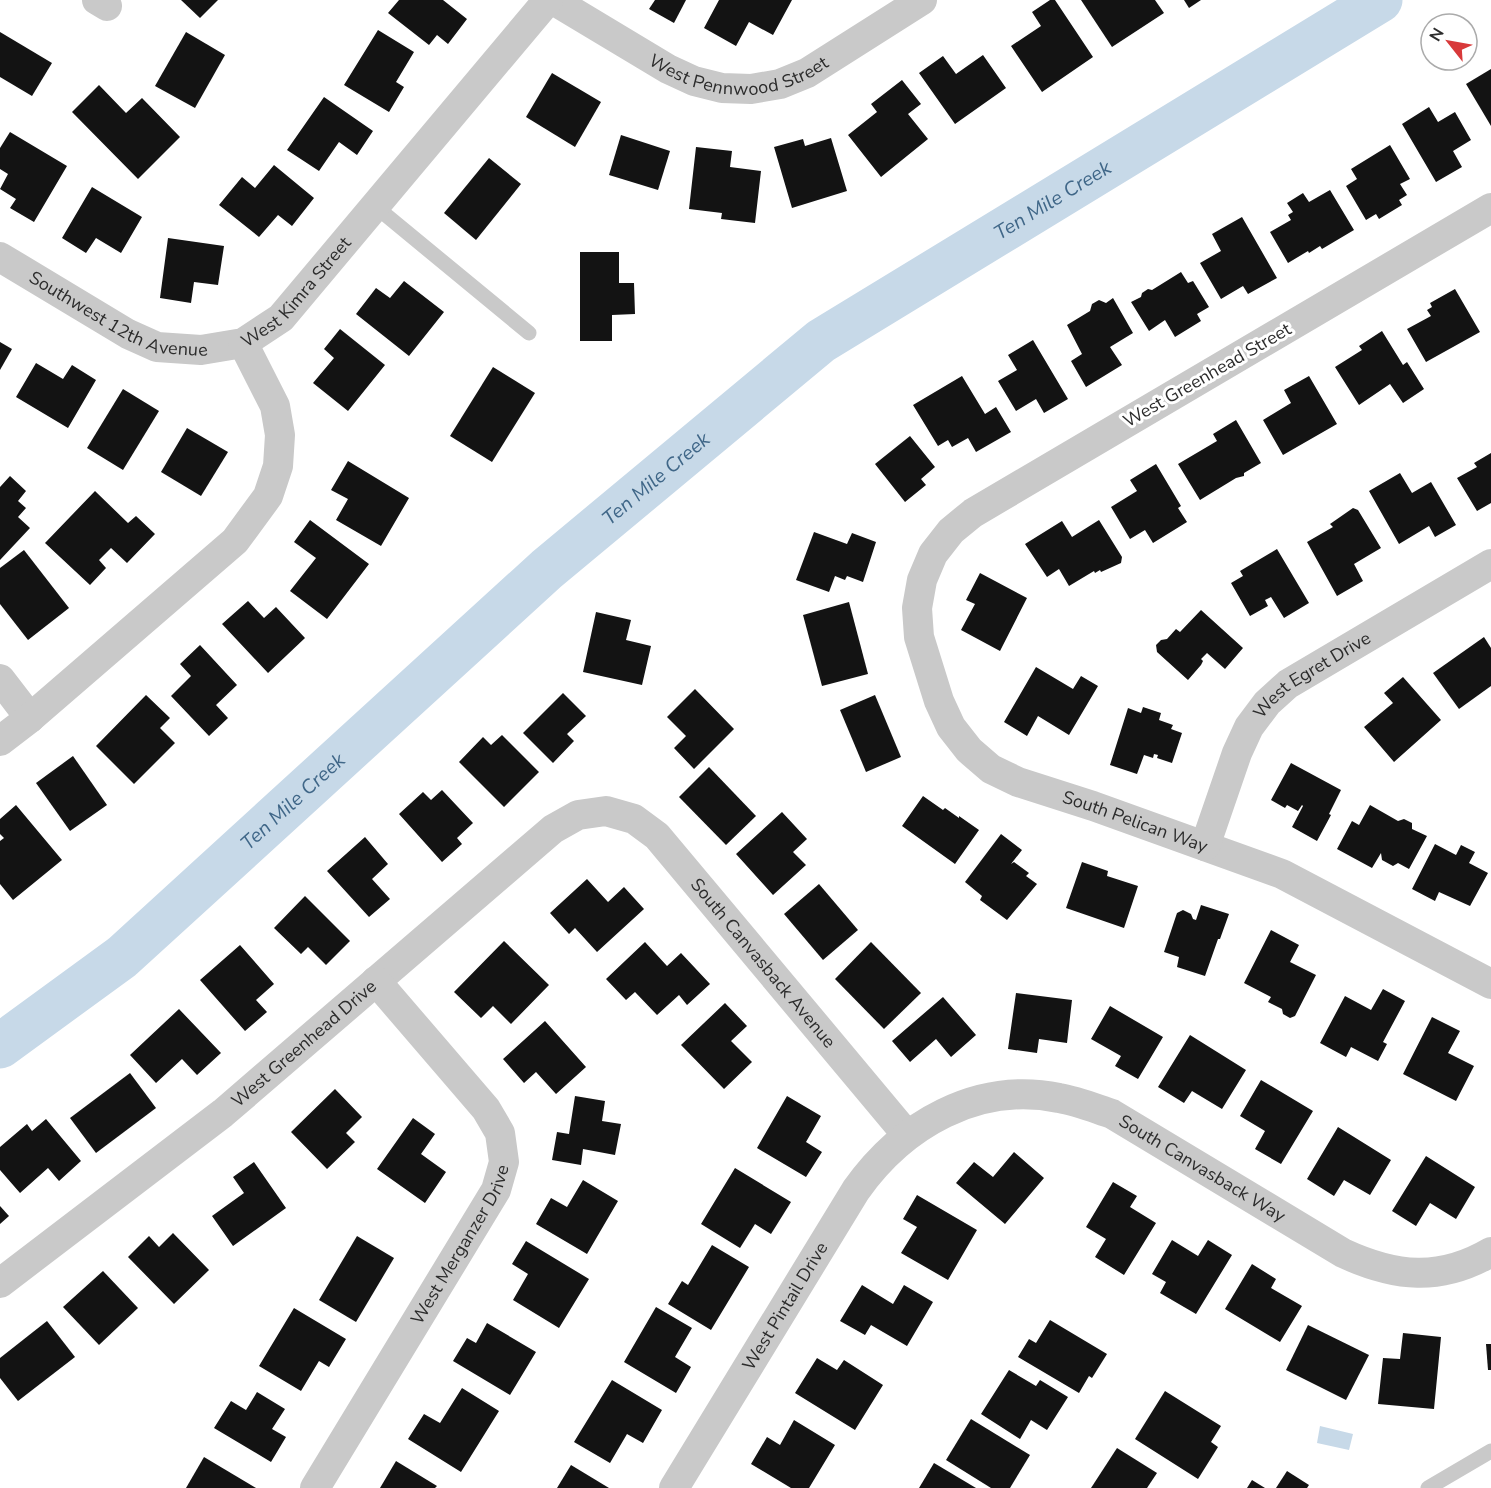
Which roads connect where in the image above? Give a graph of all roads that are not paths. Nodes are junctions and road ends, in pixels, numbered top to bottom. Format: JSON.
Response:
{"nodes":[{"id":1,"x":548,"y":0,"type":"edge"},
{"id":2,"x":553,"y":0,"type":"edge"},
{"id":3,"x":922,"y":0,"type":"edge"},
{"id":4,"x":375,"y":206,"type":"junction"},
{"id":5,"x":1491,"y":208,"type":"edge"},
{"id":6,"x":0,"y":257,"type":"edge"},
{"id":7,"x":529,"y":333,"type":"dead end"},
{"id":8,"x":243,"y":343,"type":"junction"},
{"id":9,"x":933,"y":554,"type":"joint"},
{"id":10,"x":1491,"y":564,"type":"edge"},
{"id":11,"x":0,"y":679,"type":"edge"},
{"id":12,"x":30,"y":718,"type":"junction"},
{"id":13,"x":0,"y":741,"type":"edge"},
{"id":14,"x":606,"y":811,"type":"joint"},
{"id":15,"x":1205,"y":846,"type":"junction"},
{"id":16,"x":376,"y":981,"type":"junction"},
{"id":17,"x":1491,"y":984,"type":"edge"},
{"id":18,"x":907,"y":1135,"type":"junction"},
{"id":19,"x":1491,"y":1252,"type":"edge"},
{"id":20,"x":0,"y":1283,"type":"edge"},
{"id":21,"x":1491,"y":1450,"type":"edge"},
{"id":22,"x":315,"y":1488,"type":"edge"},
{"id":23,"x":674,"y":1488,"type":"edge"},
{"id":24,"x":1428,"y":1488,"type":"edge"}],
"edges":[{"from":1,"to":4,"type":"street","name":"West Kimra Street"},
{"from":2,"to":3,"type":"street","name":"West Pennwood Street"},
{"from":4,"to":7,"type":"lane"},
{"from":4,"to":8,"type":"street","name":"West Kimra Street"},
{"from":5,"to":9,"type":"street","name":"West Greenhead Street"},
{"from":6,"to":8,"type":"street","name":"Southwest 12th Avenue"},
{"from":8,"to":12,"type":"street","name":"West Kimra Street"},
{"from":9,"to":15,"type":"street","name":"South Pelican Way"},
{"from":10,"to":15,"type":"street","name":"West Egret Drive"},
{"from":11,"to":12,"type":"street"},
{"from":12,"to":13,"type":"street","name":"West Kimra Street"},
{"from":14,"to":16,"type":"street","name":"West Greenhead Drive"},
{"from":14,"to":18,"type":"street","name":"South Canvasback Avenue"},
{"from":15,"to":17,"type":"street","name":"South Pelican Way"},
{"from":16,"to":20,"type":"street","name":"West Greenhead Drive"},
{"from":16,"to":22,"type":"street","name":"West Merganzer Drive"},
{"from":18,"to":19,"type":"street","name":"South Canvasback Way"},
{"from":18,"to":23,"type":"street","name":"West Pintail Drive"},
{"from":21,"to":24,"type":"lane"}]}
